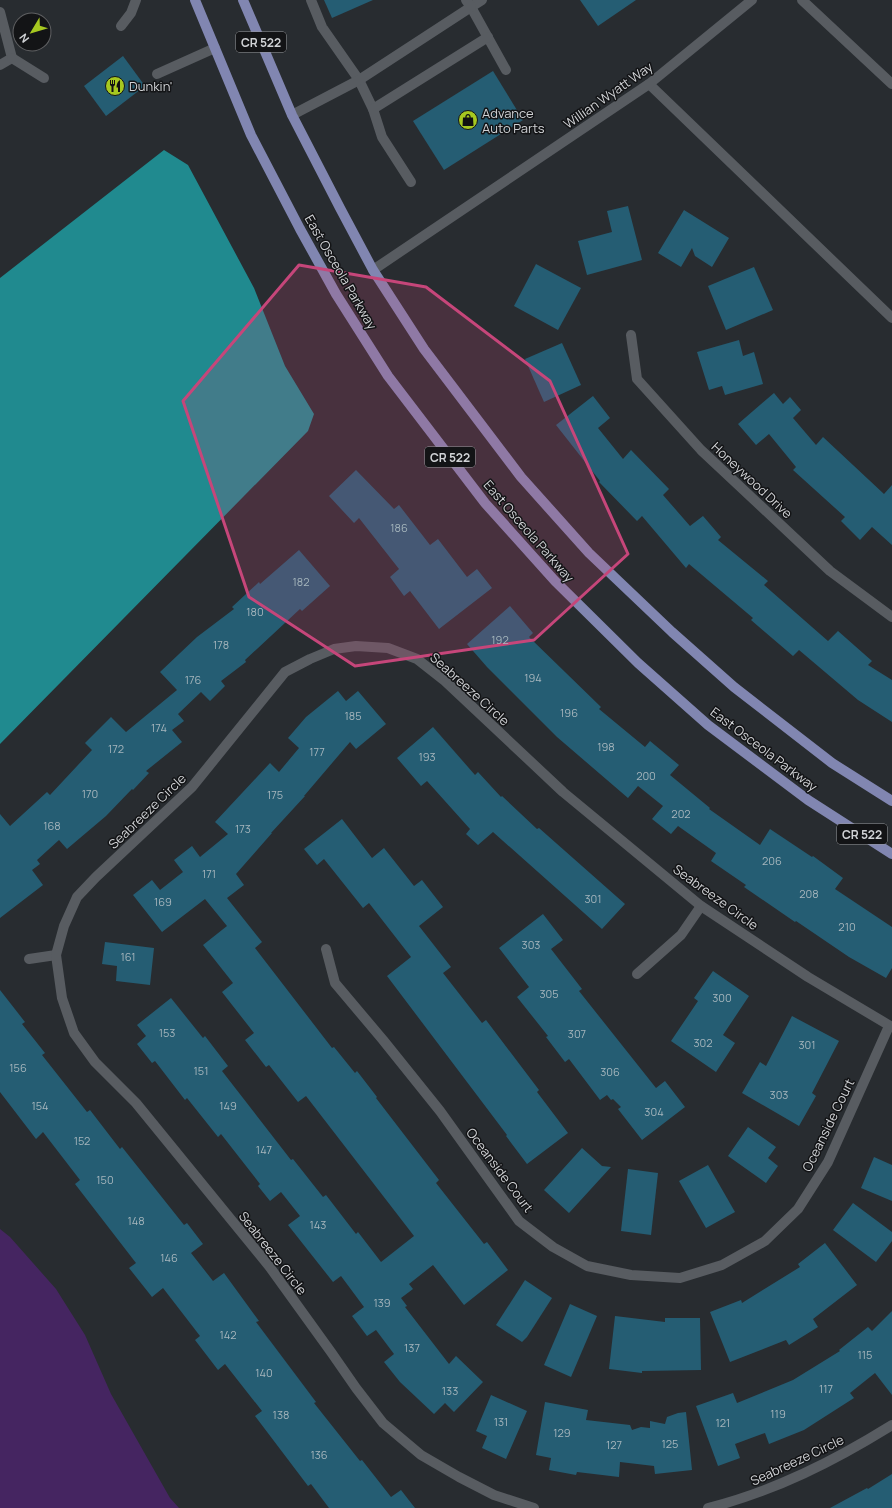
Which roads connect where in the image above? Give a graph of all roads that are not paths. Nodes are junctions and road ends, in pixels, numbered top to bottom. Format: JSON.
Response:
{"nodes":[{"id":1,"x":136,"y":0,"type":"edge"},
{"id":2,"x":195,"y":0,"type":"edge"},
{"id":3,"x":244,"y":0,"type":"edge"},
{"id":4,"x":311,"y":0,"type":"edge"},
{"id":5,"x":482,"y":0,"type":"edge"},
{"id":6,"x":752,"y":0,"type":"edge"},
{"id":7,"x":802,"y":0,"type":"edge"},
{"id":8,"x":468,"y":4,"type":"edge"},
{"id":9,"x":0,"y":12,"type":"edge"},
{"id":10,"x":121,"y":26,"type":"dead end"},
{"id":11,"x":488,"y":37,"type":"junction"},
{"id":12,"x":215,"y":48,"type":"junction"},
{"id":13,"x":12,"y":58,"type":"junction"},
{"id":14,"x":0,"y":65,"type":"edge"},
{"id":15,"x":506,"y":70,"type":"dead end"},
{"id":16,"x":157,"y":74,"type":"dead end"},
{"id":17,"x":44,"y":78,"type":"dead end"},
{"id":18,"x":359,"y":80,"type":"junction"},
{"id":19,"x":649,"y":84,"type":"junction"},
{"id":20,"x":892,"y":84,"type":"edge"},
{"id":21,"x":373,"y":109,"type":"junction"},
{"id":22,"x":292,"y":115,"type":"junction"},
{"id":23,"x":411,"y":182,"type":"dead end"},
{"id":24,"x":373,"y":270,"type":"junction"},
{"id":25,"x":892,"y":318,"type":"edge"},
{"id":26,"x":631,"y":335,"type":"dead end"},
{"id":27,"x":892,"y":617,"type":"edge"},
{"id":28,"x":892,"y":801,"type":"edge"},
{"id":29,"x":892,"y":854,"type":"edge"},
{"id":30,"x":700,"y":906,"type":"junction"},
{"id":31,"x":326,"y":949,"type":"dead end"},
{"id":32,"x":56,"y":955,"type":"junction"},
{"id":33,"x":29,"y":960,"type":"dead end"},
{"id":34,"x":637,"y":974,"type":"dead end"},
{"id":35,"x":890,"y":1027,"type":"edge"},
{"id":36,"x":892,"y":1425,"type":"edge"},
{"id":37,"x":534,"y":1508,"type":"edge"},
{"id":38,"x":708,"y":1508,"type":"edge"}],
"edges":[{"from":1,"to":10,"type":"street"},
{"from":2,"to":12,"type":"main road","name":"East Osceola Parkway","number":"CR 522"},
{"from":3,"to":22,"type":"main road","number":"CR 522"},
{"from":4,"to":18,"type":"street"},
{"from":5,"to":8,"type":"street"},
{"from":6,"to":19,"type":"street","name":"Willian Wyatt Way"},
{"from":7,"to":20,"type":"street"},
{"from":8,"to":11,"type":"street"},
{"from":8,"to":18,"type":"street"},
{"from":9,"to":13,"type":"street"},
{"from":11,"to":15,"type":"street"},
{"from":11,"to":21,"type":"street"},
{"from":12,"to":16,"type":"street"},
{"from":12,"to":29,"type":"main road","name":"East Osceola Parkway","number":"CR 522"},
{"from":13,"to":14,"type":"street"},
{"from":13,"to":17,"type":"street"},
{"from":18,"to":21,"type":"street"},
{"from":18,"to":22,"type":"street"},
{"from":19,"to":24,"type":"street","name":"Willian Wyatt Way"},
{"from":19,"to":25,"type":"street"},
{"from":21,"to":23,"type":"street"},
{"from":22,"to":24,"type":"main road","number":"CR 522"},
{"from":24,"to":28,"type":"main road","number":"CR 522"},
{"from":26,"to":27,"type":"street","name":"Honeywood Drive"},
{"from":30,"to":32,"type":"street","name":"Seabreeze Circle"},
{"from":30,"to":34,"type":"street"},
{"from":30,"to":35,"type":"street","name":"Seabreeze Circle"},
{"from":31,"to":35,"type":"street","name":"Oceanside Court"},
{"from":32,"to":33,"type":"street"},
{"from":32,"to":37,"type":"street","name":"Seabreeze Circle"},
{"from":36,"to":38,"type":"street","name":"Seabreeze Circle"}]}
